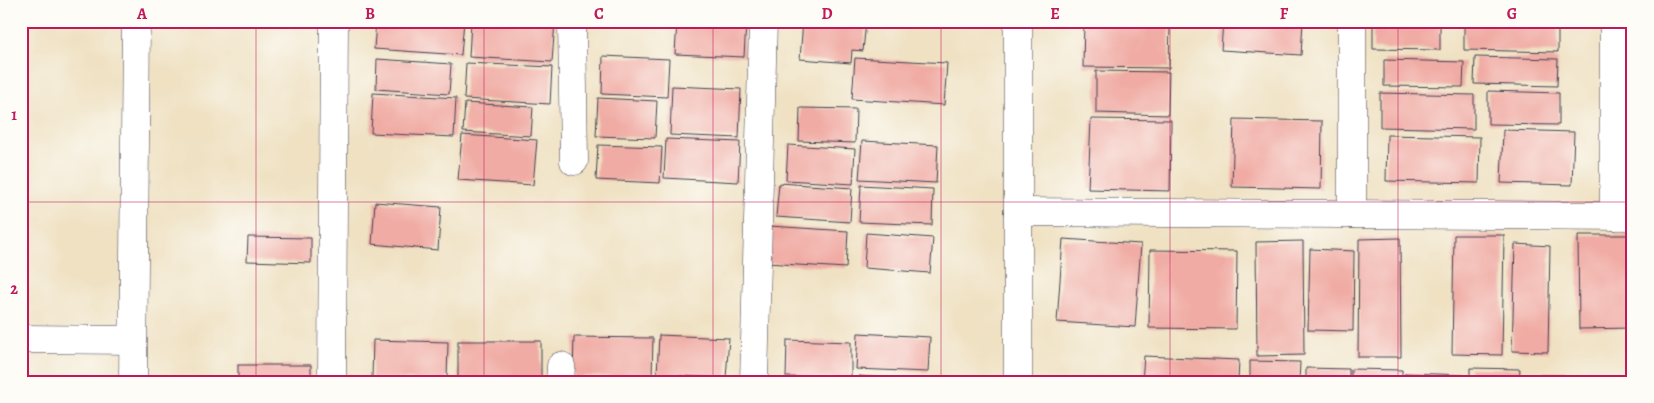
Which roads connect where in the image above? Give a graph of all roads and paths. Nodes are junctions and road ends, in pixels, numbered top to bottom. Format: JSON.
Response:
{"nodes":[{"id":1,"x":136,"y":21,"type":"edge"},
{"id":2,"x":334,"y":21,"type":"edge"},
{"id":3,"x":572,"y":21,"type":"edge"},
{"id":4,"x":763,"y":21,"type":"edge"},
{"id":5,"x":1018,"y":21,"type":"edge"},
{"id":6,"x":1352,"y":21,"type":"edge"},
{"id":7,"x":1614,"y":21,"type":"edge"},
{"id":8,"x":574,"y":160,"type":"dead end"},
{"id":9,"x":1018,"y":212,"type":"junction"},
{"id":10,"x":1352,"y":214,"type":"junction"},
{"id":11,"x":1623,"y":216,"type":"edge"},
{"id":12,"x":21,"y":339,"type":"edge"},
{"id":13,"x":133,"y":340,"type":"junction"},
{"id":14,"x":133,"y":382,"type":"edge"},
{"id":15,"x":332,"y":382,"type":"edge"},
{"id":16,"x":754,"y":382,"type":"edge"},
{"id":17,"x":1018,"y":382,"type":"edge"}],
"edges":[{"from":1,"to":13,"type":"street"},
{"from":2,"to":15,"type":"street"},
{"from":3,"to":8,"type":"street"},
{"from":4,"to":16,"type":"street"},
{"from":5,"to":9,"type":"street"},
{"from":6,"to":10,"type":"street"},
{"from":7,"to":11,"type":"street"},
{"from":9,"to":10,"type":"street"},
{"from":9,"to":17,"type":"street"},
{"from":10,"to":11,"type":"street"},
{"from":12,"to":13,"type":"street"},
{"from":13,"to":14,"type":"street"}]}
